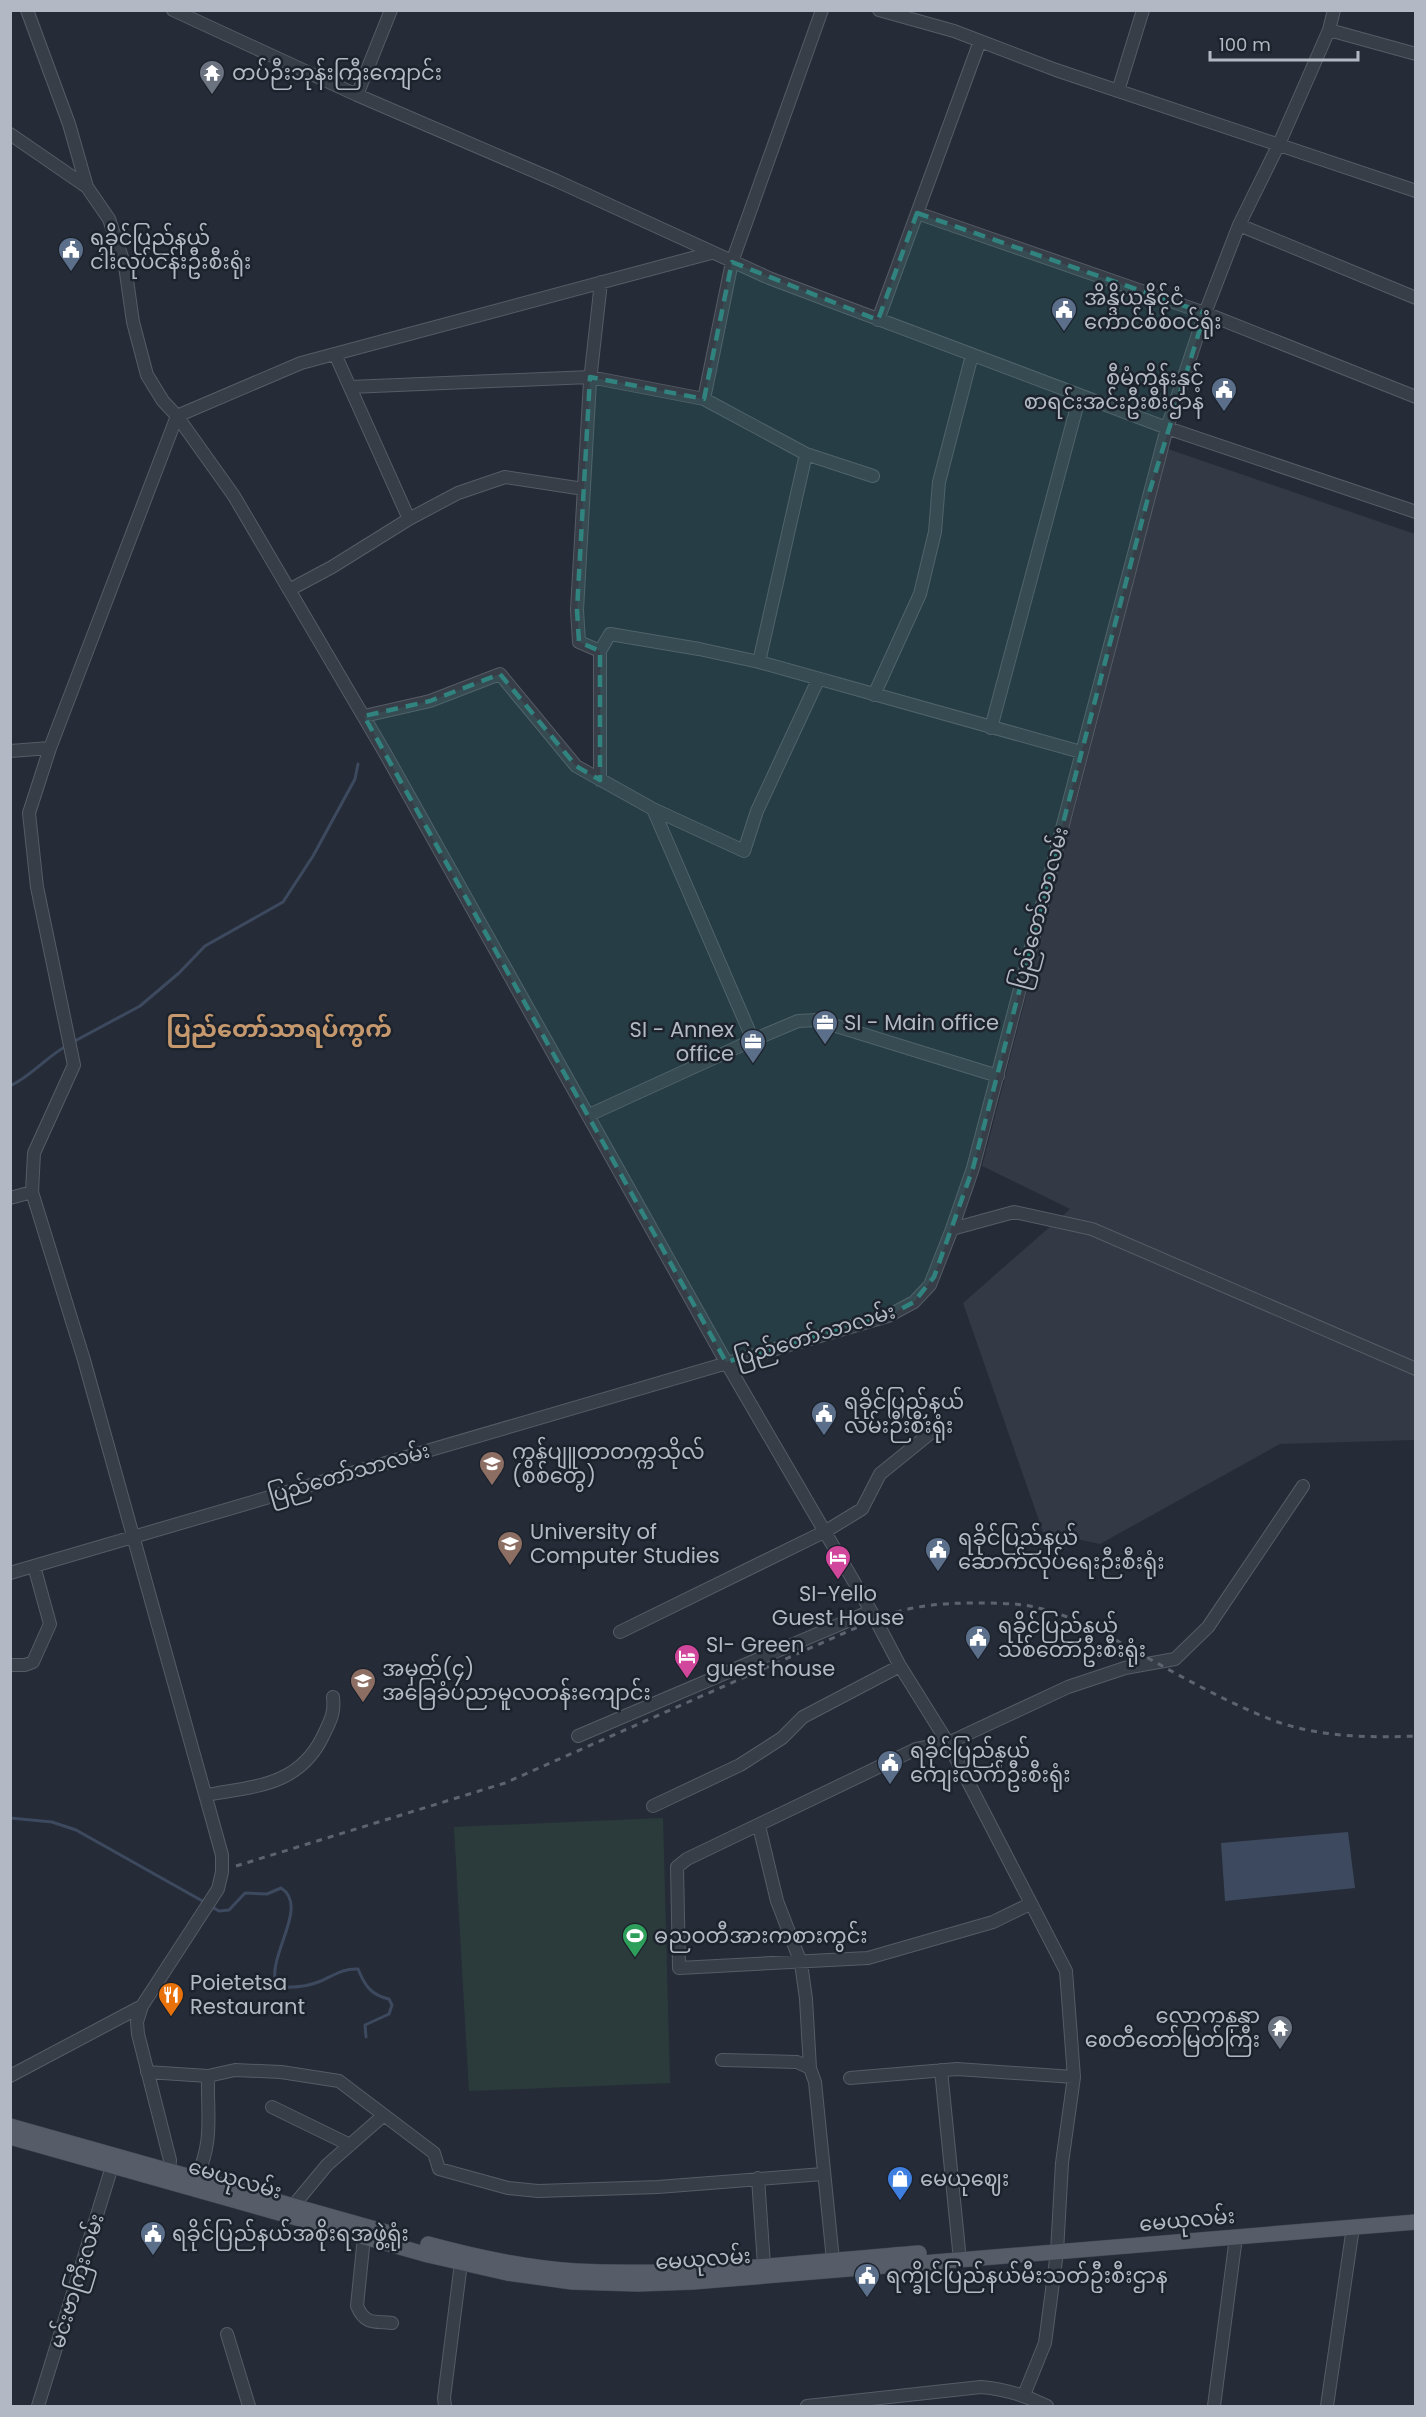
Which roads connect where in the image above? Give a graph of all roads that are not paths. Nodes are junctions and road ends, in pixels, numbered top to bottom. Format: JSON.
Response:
{"nodes":[{"id":1,"x":27,"y":10,"type":"edge"},
{"id":2,"x":173,"y":10,"type":"edge"},
{"id":3,"x":391,"y":10,"type":"edge"},
{"id":4,"x":822,"y":10,"type":"edge"},
{"id":5,"x":879,"y":10,"type":"edge"},
{"id":6,"x":1143,"y":10,"type":"edge"},
{"id":7,"x":1334,"y":10,"type":"edge"},
{"id":8,"x":1329,"y":30,"type":"junction"},
{"id":9,"x":980,"y":41,"type":"junction"},
{"id":10,"x":1416,"y":54,"type":"edge"},
{"id":11,"x":1118,"y":91,"type":"junction"},
{"id":12,"x":357,"y":95,"type":"junction"},
{"id":13,"x":10,"y":134,"type":"edge"},
{"id":14,"x":1279,"y":144,"type":"junction"},
{"id":15,"x":87,"y":187,"type":"junction"},
{"id":16,"x":1416,"y":191,"type":"edge"},
{"id":17,"x":917,"y":213,"type":"junction"},
{"id":18,"x":1239,"y":225,"type":"junction"},
{"id":19,"x":711,"y":253,"type":"junction"},
{"id":20,"x":732,"y":262,"type":"junction"},
{"id":21,"x":601,"y":282,"type":"junction"},
{"id":22,"x":1416,"y":298,"type":"edge"},
{"id":23,"x":1205,"y":313,"type":"junction"},
{"id":24,"x":878,"y":320,"type":"junction"},
{"id":25,"x":335,"y":354,"type":"junction"},
{"id":26,"x":972,"y":355,"type":"junction"},
{"id":27,"x":590,"y":377,"type":"junction"},
{"id":28,"x":350,"y":387,"type":"junction"},
{"id":29,"x":1080,"y":395,"type":"junction"},
{"id":30,"x":1416,"y":397,"type":"edge"},
{"id":31,"x":704,"y":399,"type":"junction"},
{"id":32,"x":177,"y":416,"type":"junction"},
{"id":33,"x":1167,"y":428,"type":"junction"},
{"id":34,"x":806,"y":454,"type":"junction"},
{"id":35,"x":873,"y":476,"type":"dead end"},
{"id":36,"x":584,"y":489,"type":"junction"},
{"id":37,"x":1416,"y":512,"type":"edge"},
{"id":38,"x":409,"y":519,"type":"junction"},
{"id":39,"x":290,"y":590,"type":"junction"},
{"id":40,"x":600,"y":651,"type":"junction"},
{"id":41,"x":759,"y":662,"type":"junction"},
{"id":42,"x":818,"y":680,"type":"junction"},
{"id":43,"x":874,"y":695,"type":"junction"},
{"id":44,"x":363,"y":716,"type":"junction"},
{"id":45,"x":991,"y":728,"type":"junction"},
{"id":46,"x":50,"y":748,"type":"junction"},
{"id":47,"x":10,"y":750,"type":"edge"},
{"id":48,"x":1081,"y":752,"type":"junction"},
{"id":49,"x":600,"y":780,"type":"junction"},
{"id":50,"x":653,"y":809,"type":"junction"},
{"id":51,"x":753,"y":1040,"type":"junction"},
{"id":52,"x":998,"y":1076,"type":"junction"},
{"id":53,"x":589,"y":1115,"type":"junction"},
{"id":54,"x":32,"y":1192,"type":"junction"},
{"id":55,"x":10,"y":1198,"type":"edge"},
{"id":56,"x":952,"y":1229,"type":"junction"},
{"id":57,"x":726,"y":1362,"type":"junction"},
{"id":58,"x":1416,"y":1369,"type":"edge"},
{"id":59,"x":933,"y":1431,"type":"dead end"},
{"id":60,"x":1303,"y":1486,"type":"dead end"},
{"id":61,"x":826,"y":1531,"type":"junction"},
{"id":62,"x":134,"y":1537,"type":"junction"},
{"id":63,"x":34,"y":1566,"type":"junction"},
{"id":64,"x":10,"y":1573,"type":"edge"},
{"id":65,"x":871,"y":1611,"type":"junction"},
{"id":66,"x":620,"y":1632,"type":"dead end"},
{"id":67,"x":10,"y":1665,"type":"edge"},
{"id":68,"x":900,"y":1666,"type":"junction"},
{"id":69,"x":333,"y":1697,"type":"dead end"},
{"id":70,"x":578,"y":1736,"type":"dead end"},
{"id":71,"x":948,"y":1743,"type":"junction"},
{"id":72,"x":207,"y":1795,"type":"junction"},
{"id":73,"x":653,"y":1806,"type":"dead end"},
{"id":74,"x":759,"y":1826,"type":"junction"},
{"id":75,"x":1030,"y":1904,"type":"junction"},
{"id":76,"x":801,"y":1963,"type":"junction"},
{"id":77,"x":142,"y":2006,"type":"junction"},
{"id":78,"x":722,"y":2060,"type":"dead end"},
{"id":79,"x":810,"y":2068,"type":"junction"},
{"id":80,"x":941,"y":2070,"type":"junction"},
{"id":81,"x":147,"y":2072,"type":"junction"},
{"id":82,"x":10,"y":2076,"type":"edge"},
{"id":83,"x":208,"y":2076,"type":"junction"},
{"id":84,"x":1074,"y":2077,"type":"junction"},
{"id":85,"x":850,"y":2078,"type":"dead end"},
{"id":86,"x":272,"y":2107,"type":"dead end"},
{"id":87,"x":384,"y":2115,"type":"junction"},
{"id":88,"x":10,"y":2126,"type":"edge"},
{"id":89,"x":10,"y":2138,"type":"edge"},
{"id":90,"x":350,"y":2145,"type":"junction"},
{"id":91,"x":114,"y":2161,"type":"junction"},
{"id":92,"x":169,"y":2171,"type":"junction"},
{"id":93,"x":823,"y":2174,"type":"junction"},
{"id":94,"x":196,"y":2178,"type":"junction"},
{"id":95,"x":758,"y":2178,"type":"junction"},
{"id":96,"x":293,"y":2206,"type":"junction"},
{"id":97,"x":1416,"y":2213,"type":"edge"},
{"id":98,"x":1416,"y":2222,"type":"edge"},
{"id":99,"x":1353,"y":2227,"type":"junction"},
{"id":100,"x":364,"y":2237,"type":"junction"},
{"id":101,"x":1236,"y":2237,"type":"junction"},
{"id":102,"x":1057,"y":2247,"type":"junction"},
{"id":103,"x":959,"y":2250,"type":"junction"},
{"id":104,"x":833,"y":2260,"type":"junction"},
{"id":105,"x":461,"y":2262,"type":"junction"},
{"id":106,"x":764,"y":2265,"type":"junction"},
{"id":107,"x":392,"y":2323,"type":"dead end"},
{"id":108,"x":227,"y":2334,"type":"dead end"},
{"id":109,"x":1024,"y":2395,"type":"junction"},
{"id":110,"x":38,"y":2406,"type":"edge"},
{"id":111,"x":249,"y":2406,"type":"edge"},
{"id":112,"x":445,"y":2406,"type":"edge"},
{"id":113,"x":807,"y":2406,"type":"edge"},
{"id":114,"x":1047,"y":2406,"type":"edge"},
{"id":115,"x":1214,"y":2406,"type":"edge"},
{"id":116,"x":1327,"y":2406,"type":"edge"}],
"edges":[{"from":1,"to":15,"type":"street"},
{"from":2,"to":12,"type":"street"},
{"from":3,"to":12,"type":"street"},
{"from":4,"to":20,"type":"street"},
{"from":5,"to":9,"type":"street"},
{"from":6,"to":11,"type":"street"},
{"from":7,"to":8,"type":"street","name":"ပြည်တော်သာလမ်း"},
{"from":8,"to":10,"type":"street"},
{"from":8,"to":14,"type":"street","name":"ပြည်တော်သာလမ်း"},
{"from":9,"to":11,"type":"street"},
{"from":9,"to":17,"type":"street"},
{"from":11,"to":14,"type":"street"},
{"from":12,"to":19,"type":"street"},
{"from":13,"to":15,"type":"street"},
{"from":14,"to":16,"type":"street"},
{"from":14,"to":18,"type":"street","name":"ပြည်တော်သာလမ်း"},
{"from":15,"to":32,"type":"street"},
{"from":17,"to":23,"type":"street"},
{"from":17,"to":24,"type":"street"},
{"from":18,"to":22,"type":"street"},
{"from":18,"to":23,"type":"street","name":"ပြည်တော်သာလမ်း"},
{"from":19,"to":20,"type":"street"},
{"from":19,"to":21,"type":"street"},
{"from":20,"to":24,"type":"street"},
{"from":20,"to":31,"type":"street"},
{"from":21,"to":25,"type":"street"},
{"from":21,"to":27,"type":"street"},
{"from":23,"to":30,"type":"street"},
{"from":23,"to":33,"type":"street","name":"ပြည်တော်သာလမ်း"},
{"from":24,"to":26,"type":"street"},
{"from":25,"to":28,"type":"street"},
{"from":25,"to":32,"type":"street"},
{"from":26,"to":29,"type":"street"},
{"from":26,"to":43,"type":"street"},
{"from":27,"to":28,"type":"street"},
{"from":27,"to":31,"type":"street"},
{"from":27,"to":36,"type":"street"},
{"from":28,"to":38,"type":"street"},
{"from":29,"to":33,"type":"street"},
{"from":29,"to":45,"type":"street"},
{"from":31,"to":34,"type":"street"},
{"from":32,"to":39,"type":"street"},
{"from":32,"to":46,"type":"street"},
{"from":33,"to":37,"type":"street"},
{"from":33,"to":48,"type":"street","name":"ပြည်တော်သာလမ်း"},
{"from":34,"to":35,"type":"street"},
{"from":34,"to":41,"type":"street"},
{"from":36,"to":38,"type":"street"},
{"from":36,"to":40,"type":"street"},
{"from":38,"to":39,"type":"street"},
{"from":39,"to":44,"type":"street"},
{"from":40,"to":41,"type":"street"},
{"from":40,"to":49,"type":"street"},
{"from":41,"to":42,"type":"street"},
{"from":42,"to":43,"type":"street"},
{"from":42,"to":50,"type":"street"},
{"from":43,"to":45,"type":"street"},
{"from":44,"to":49,"type":"street"},
{"from":44,"to":53,"type":"street"},
{"from":45,"to":48,"type":"street"},
{"from":46,"to":47,"type":"street"},
{"from":46,"to":54,"type":"street"},
{"from":48,"to":52,"type":"street","name":"ပြည်တော်သာလမ်း"},
{"from":49,"to":50,"type":"street"},
{"from":50,"to":51,"type":"street"},
{"from":51,"to":52,"type":"street"},
{"from":51,"to":53,"type":"street"},
{"from":52,"to":56,"type":"street","name":"ပြည်တော်သာလမ်း"},
{"from":53,"to":57,"type":"street"},
{"from":54,"to":55,"type":"street"},
{"from":54,"to":62,"type":"street"},
{"from":56,"to":57,"type":"street","name":"ပြည်တော်သာလမ်း"},
{"from":56,"to":58,"type":"street"},
{"from":57,"to":61,"type":"street"},
{"from":57,"to":62,"type":"street","name":"ပြည်တော်သာလမ်း"},
{"from":59,"to":61,"type":"street"},
{"from":60,"to":71,"type":"street"},
{"from":61,"to":65,"type":"street"},
{"from":61,"to":66,"type":"street"},
{"from":62,"to":63,"type":"street","name":"ပြည်တော်သာလမ်း"},
{"from":62,"to":72,"type":"street"},
{"from":63,"to":64,"type":"street","name":"ပြည်တော်သာလမ်း"},
{"from":63,"to":67,"type":"street"},
{"from":65,"to":68,"type":"street"},
{"from":65,"to":70,"type":"street"},
{"from":68,"to":71,"type":"street"},
{"from":68,"to":73,"type":"street"},
{"from":69,"to":72,"type":"street"},
{"from":71,"to":74,"type":"street"},
{"from":71,"to":75,"type":"street"},
{"from":72,"to":77,"type":"street"},
{"from":74,"to":76,"type":"street"},
{"from":74,"to":76,"type":"street"},
{"from":75,"to":76,"type":"street"},
{"from":75,"to":84,"type":"street"},
{"from":76,"to":79,"type":"street"},
{"from":77,"to":81,"type":"street"},
{"from":77,"to":82,"type":"street"},
{"from":78,"to":79,"type":"street"},
{"from":79,"to":93,"type":"street"},
{"from":80,"to":84,"type":"street"},
{"from":80,"to":85,"type":"street"},
{"from":80,"to":103,"type":"street"},
{"from":81,"to":83,"type":"street"},
{"from":81,"to":92,"type":"street"},
{"from":83,"to":87,"type":"street"},
{"from":83,"to":94,"type":"street"},
{"from":84,"to":102,"type":"street"},
{"from":86,"to":90,"type":"street"},
{"from":87,"to":90,"type":"street"},
{"from":87,"to":95,"type":"street"},
{"from":88,"to":91,"type":"main road","name":"မေယုလမ်း"},
{"from":89,"to":91,"type":"main road","name":"မေယုလမ်း"},
{"from":90,"to":96,"type":"street"},
{"from":91,"to":92,"type":"main road","name":"မေယုလမ်း"},
{"from":91,"to":100,"type":"main road","name":"မေယုလမ်း"},
{"from":91,"to":110,"type":"street","name":"မင်းဗာကြီးလမ်း"},
{"from":92,"to":94,"type":"main road","name":"မေယုလမ်း"},
{"from":93,"to":95,"type":"street"},
{"from":93,"to":104,"type":"street"},
{"from":94,"to":96,"type":"main road","name":"မေယုလမ်း"},
{"from":95,"to":106,"type":"street"},
{"from":96,"to":106,"type":"main road","name":"မေယုလမ်း"},
{"from":97,"to":102,"type":"main road","name":"မေယုလမ်း"},
{"from":98,"to":99,"type":"main road","name":"မေယုလမ်း"},
{"from":99,"to":101,"type":"main road","name":"မေယုလမ်း"},
{"from":99,"to":116,"type":"street"},
{"from":100,"to":105,"type":"main road","name":"မေယုလမ်း"},
{"from":100,"to":107,"type":"street"},
{"from":101,"to":102,"type":"main road","name":"မေယုလမ်း"},
{"from":101,"to":115,"type":"street"},
{"from":102,"to":103,"type":"main road","name":"မေယုလမ်း"},
{"from":102,"to":105,"type":"main road","name":"မေယုလမ်း"},
{"from":102,"to":109,"type":"street"},
{"from":103,"to":104,"type":"main road","name":"မေယုလမ်း"},
{"from":104,"to":106,"type":"main road","name":"မေယုလမ်း"},
{"from":105,"to":112,"type":"street"},
{"from":108,"to":111,"type":"street"},
{"from":109,"to":113,"type":"street"},
{"from":109,"to":114,"type":"street"}]}
